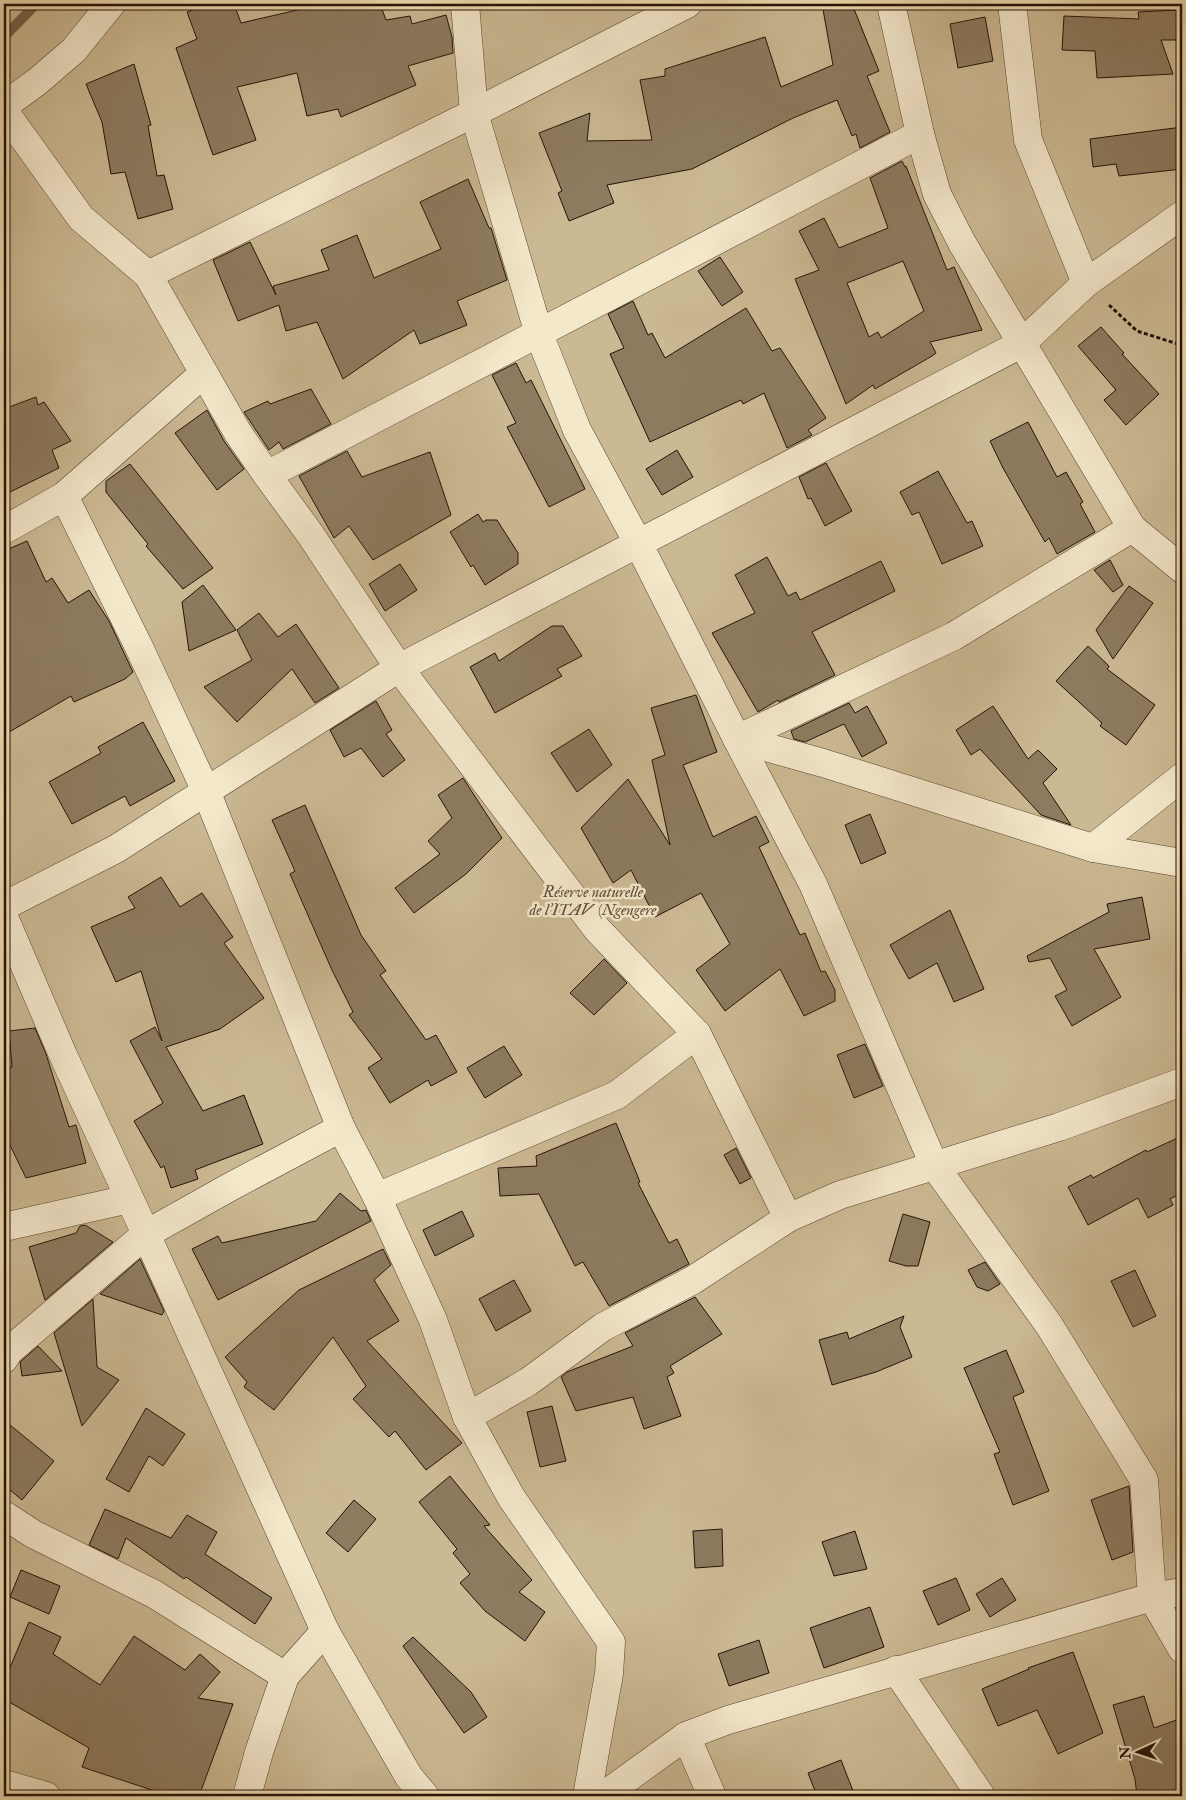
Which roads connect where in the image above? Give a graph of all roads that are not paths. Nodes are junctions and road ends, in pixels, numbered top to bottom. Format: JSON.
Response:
{"nodes":[{"id":1,"x":111,"y":4,"type":"edge"},
{"id":2,"x":465,"y":4,"type":"edge"},
{"id":3,"x":687,"y":4,"type":"edge"},
{"id":4,"x":891,"y":4,"type":"edge"},
{"id":5,"x":1012,"y":4,"type":"edge"},
{"id":6,"x":7,"y":100,"type":"edge"},
{"id":7,"x":474,"y":113,"type":"junction"},
{"id":8,"x":920,"y":134,"type":"junction"},
{"id":9,"x":1182,"y":215,"type":"edge"},
{"id":10,"x":148,"y":275,"type":"junction"},
{"id":11,"x":1086,"y":283,"type":"junction"},
{"id":12,"x":539,"y":334,"type":"junction"},
{"id":13,"x":1021,"y":344,"type":"junction"},
{"id":14,"x":204,"y":374,"type":"junction"},
{"id":15,"x":267,"y":475,"type":"junction"},
{"id":16,"x":64,"y":496,"type":"junction"},
{"id":17,"x":1132,"y":528,"type":"junction"},
{"id":18,"x":4,"y":530,"type":"edge"},
{"id":19,"x":638,"y":543,"type":"junction"},
{"id":20,"x":1182,"y":569,"type":"edge"},
{"id":21,"x":399,"y":668,"type":"junction"},
{"id":22,"x":737,"y":739,"type":"junction"},
{"id":23,"x":1182,"y":777,"type":"edge"},
{"id":24,"x":206,"y":791,"type":"junction"},
{"id":25,"x":1093,"y":848,"type":"junction"},
{"id":26,"x":1182,"y":863,"type":"edge"},
{"id":27,"x":4,"y":906,"type":"edge"},
{"id":28,"x":4,"y":917,"type":"edge"},
{"id":29,"x":697,"y":1034,"type":"junction"},
{"id":30,"x":1182,"y":1082,"type":"edge"},
{"id":31,"x":341,"y":1128,"type":"junction"},
{"id":32,"x":934,"y":1165,"type":"junction"},
{"id":33,"x":377,"y":1197,"type":"junction"},
{"id":34,"x":129,"y":1199,"type":"junction"},
{"id":35,"x":788,"y":1218,"type":"junction"},
{"id":36,"x":4,"y":1227,"type":"edge"},
{"id":37,"x":146,"y":1234,"type":"junction"},
{"id":38,"x":4,"y":1359,"type":"edge"},
{"id":39,"x":467,"y":1417,"type":"junction"},
{"id":40,"x":4,"y":1515,"type":"edge"},
{"id":41,"x":1182,"y":1592,"type":"edge"},
{"id":42,"x":1152,"y":1597,"type":"junction"},
{"id":43,"x":325,"y":1631,"type":"junction"},
{"id":44,"x":1182,"y":1649,"type":"edge"},
{"id":45,"x":896,"y":1670,"type":"junction"},
{"id":46,"x":285,"y":1676,"type":"junction"},
{"id":47,"x":686,"y":1736,"type":"junction"},
{"id":48,"x":4,"y":1784,"type":"edge"},
{"id":49,"x":46,"y":1796,"type":"edge"},
{"id":50,"x":247,"y":1796,"type":"edge"},
{"id":51,"x":424,"y":1796,"type":"edge"},
{"id":52,"x":587,"y":1796,"type":"edge"},
{"id":53,"x":602,"y":1796,"type":"edge"},
{"id":54,"x":712,"y":1796,"type":"edge"},
{"id":55,"x":981,"y":1796,"type":"edge"}],
"edges":[{"from":1,"to":6,"type":"street"},
{"from":2,"to":7,"type":"street"},
{"from":3,"to":7,"type":"street"},
{"from":4,"to":8,"type":"street"},
{"from":5,"to":11,"type":"street"},
{"from":6,"to":10,"type":"street"},
{"from":7,"to":10,"type":"street"},
{"from":7,"to":12,"type":"street"},
{"from":8,"to":12,"type":"street"},
{"from":8,"to":13,"type":"street"},
{"from":9,"to":11,"type":"street"},
{"from":10,"to":14,"type":"street"},
{"from":11,"to":13,"type":"street"},
{"from":12,"to":15,"type":"street"},
{"from":12,"to":19,"type":"street"},
{"from":13,"to":17,"type":"street"},
{"from":13,"to":19,"type":"street"},
{"from":14,"to":15,"type":"street"},
{"from":14,"to":16,"type":"street"},
{"from":15,"to":21,"type":"street"},
{"from":16,"to":18,"type":"street"},
{"from":16,"to":24,"type":"street"},
{"from":17,"to":20,"type":"street"},
{"from":17,"to":22,"type":"street"},
{"from":19,"to":21,"type":"street"},
{"from":19,"to":22,"type":"street"},
{"from":21,"to":24,"type":"street"},
{"from":21,"to":29,"type":"street"},
{"from":22,"to":25,"type":"street"},
{"from":22,"to":32,"type":"street"},
{"from":23,"to":25,"type":"street"},
{"from":24,"to":27,"type":"street"},
{"from":24,"to":31,"type":"street"},
{"from":25,"to":26,"type":"street"},
{"from":28,"to":34,"type":"street"},
{"from":29,"to":33,"type":"street"},
{"from":29,"to":35,"type":"street"},
{"from":30,"to":32,"type":"street"},
{"from":31,"to":33,"type":"street"},
{"from":31,"to":37,"type":"street"},
{"from":32,"to":35,"type":"street"},
{"from":32,"to":42,"type":"street"},
{"from":33,"to":39,"type":"street"},
{"from":34,"to":36,"type":"street"},
{"from":34,"to":37,"type":"street"},
{"from":35,"to":39,"type":"street"},
{"from":37,"to":38,"type":"street"},
{"from":37,"to":43,"type":"street"},
{"from":39,"to":52,"type":"street"},
{"from":40,"to":46,"type":"street"},
{"from":41,"to":42,"type":"street"},
{"from":42,"to":44,"type":"street"},
{"from":42,"to":45,"type":"street"},
{"from":43,"to":46,"type":"street"},
{"from":43,"to":51,"type":"street"},
{"from":45,"to":47,"type":"street"},
{"from":45,"to":55,"type":"street"},
{"from":46,"to":50,"type":"street"},
{"from":47,"to":53,"type":"street"},
{"from":47,"to":54,"type":"street"},
{"from":48,"to":49,"type":"street"}]}
